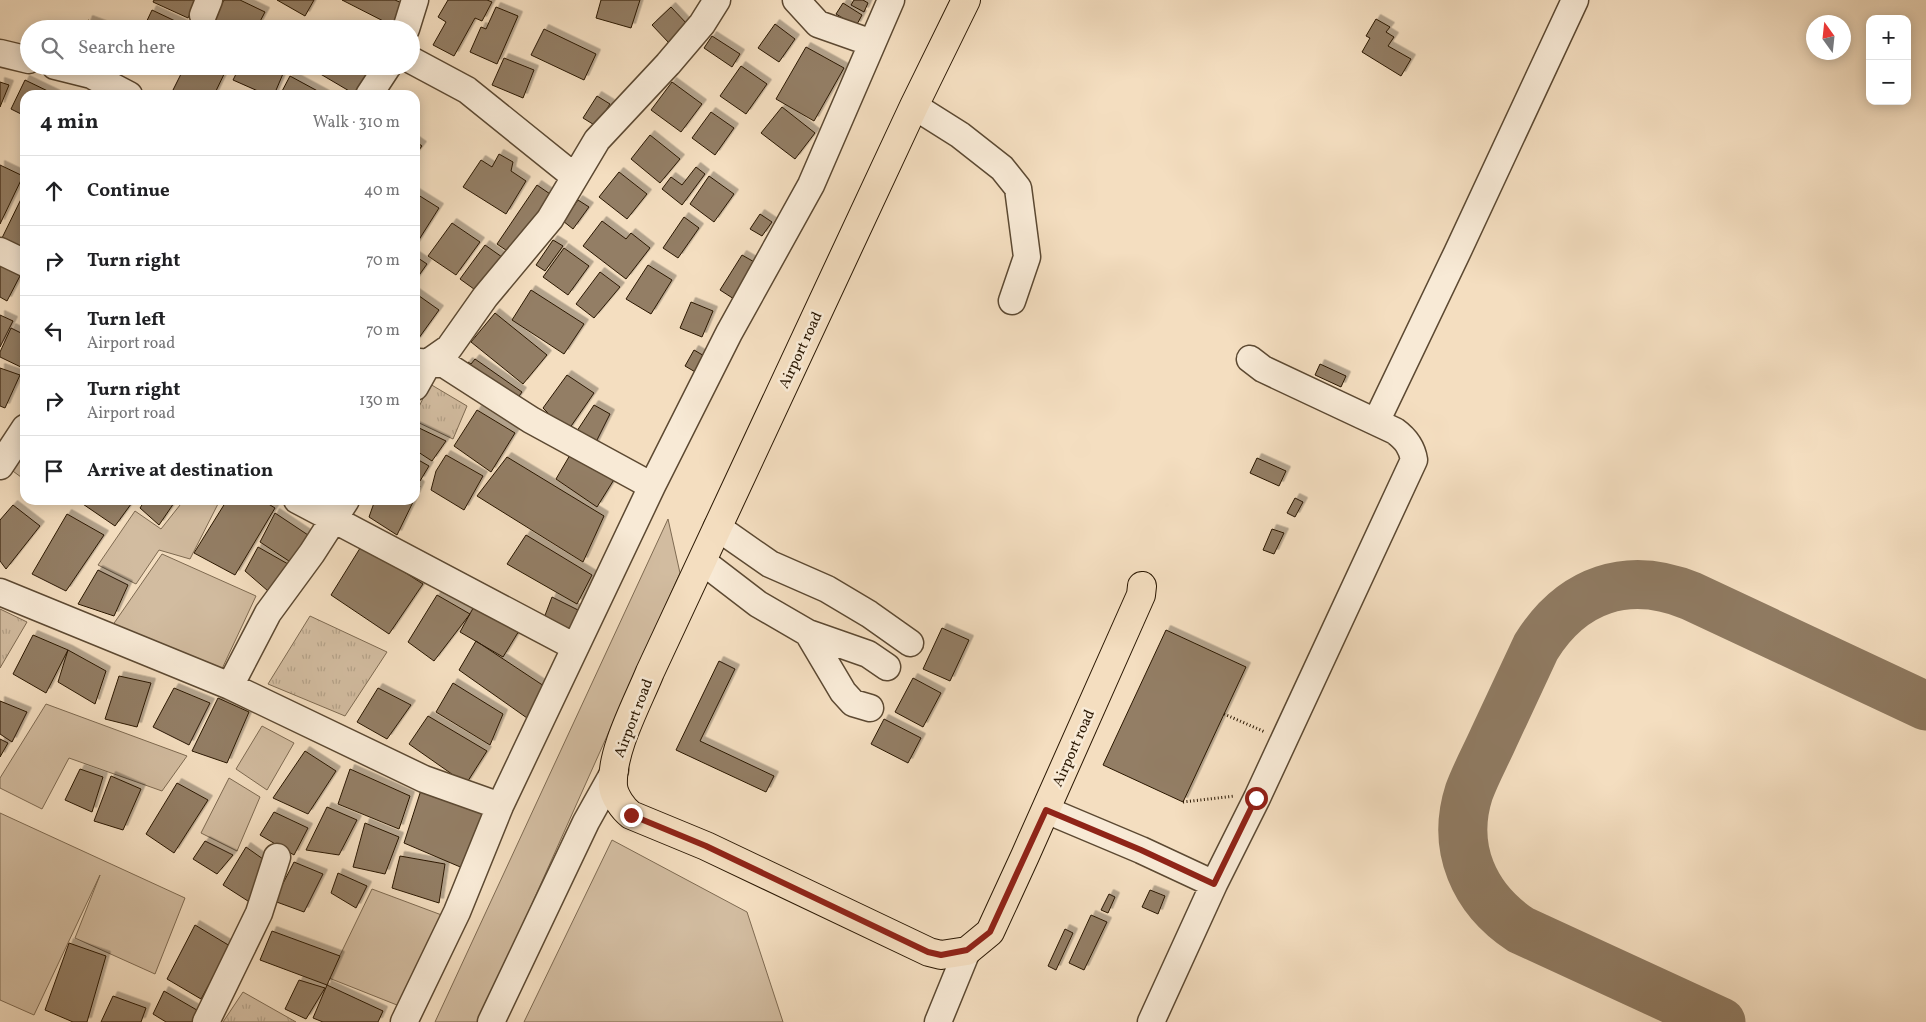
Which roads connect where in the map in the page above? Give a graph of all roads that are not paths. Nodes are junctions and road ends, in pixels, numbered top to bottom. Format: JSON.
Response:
{"nodes":[{"id":1,"x":415,"y":0,"type":"edge"},
{"id":2,"x":717,"y":0,"type":"edge"},
{"id":3,"x":796,"y":0,"type":"edge"},
{"id":4,"x":891,"y":0,"type":"edge"},
{"id":5,"x":966,"y":0,"type":"edge"},
{"id":6,"x":1575,"y":0,"type":"edge"},
{"id":7,"x":409,"y":20,"type":"edge"},
{"id":8,"x":872,"y":43,"type":"junction"},
{"id":9,"x":0,"y":53,"type":"edge"},
{"id":10,"x":20,"y":58,"type":"edge"},
{"id":11,"x":420,"y":65,"type":"edge"},
{"id":12,"x":91,"y":75,"type":"edge"},
{"id":13,"x":382,"y":75,"type":"edge"},
{"id":14,"x":120,"y":90,"type":"edge"},
{"id":15,"x":372,"y":90,"type":"edge"},
{"id":16,"x":914,"y":106,"type":"junction"},
{"id":17,"x":575,"y":177,"type":"junction"},
{"id":18,"x":0,"y":251,"type":"edge"},
{"id":19,"x":20,"y":261,"type":"edge"},
{"id":20,"x":1012,"y":301,"type":"dead end"},
{"id":21,"x":1250,"y":359,"type":"dead end"},
{"id":22,"x":422,"y":362,"type":"edge"},
{"id":23,"x":1376,"y":422,"type":"junction"},
{"id":24,"x":20,"y":436,"type":"edge"},
{"id":25,"x":0,"y":466,"type":"edge"},
{"id":26,"x":652,"y":486,"type":"junction"},
{"id":27,"x":320,"y":505,"type":"edge"},
{"id":28,"x":339,"y":509,"type":"edge"},
{"id":29,"x":718,"y":527,"type":"junction"},
{"id":30,"x":702,"y":561,"type":"junction"},
{"id":31,"x":1142,"y":586,"type":"dead end"},
{"id":32,"x":0,"y":592,"type":"edge"},
{"id":33,"x":808,"y":633,"type":"junction"},
{"id":34,"x":910,"y":643,"type":"dead end"},
{"id":35,"x":575,"y":647,"type":"junction"},
{"id":36,"x":887,"y":667,"type":"dead end"},
{"id":37,"x":230,"y":686,"type":"junction"},
{"id":38,"x":870,"y":708,"type":"dead end"},
{"id":39,"x":615,"y":770,"type":"junction"},
{"id":40,"x":500,"y":806,"type":"junction"},
{"id":41,"x":1046,"y":810,"type":"junction"},
{"id":42,"x":631,"y":815,"type":"junction"},
{"id":43,"x":586,"y":822,"type":"junction"},
{"id":44,"x":277,"y":857,"type":"dead end"},
{"id":45,"x":1214,"y":884,"type":"junction"},
{"id":46,"x":967,"y":950,"type":"junction"},
{"id":47,"x":928,"y":952,"type":"junction"},
{"id":48,"x":206,"y":1022,"type":"edge"},
{"id":49,"x":404,"y":1022,"type":"edge"},
{"id":50,"x":491,"y":1022,"type":"edge"},
{"id":51,"x":938,"y":1022,"type":"edge"},
{"id":52,"x":1151,"y":1022,"type":"edge"}],
"edges":[{"from":1,"to":7,"type":"street"},
{"from":2,"to":17,"type":"street"},
{"from":3,"to":8,"type":"street"},
{"from":4,"to":8,"type":"street"},
{"from":5,"to":16,"type":"main road","name":"Airport road"},
{"from":6,"to":23,"type":"street"},
{"from":8,"to":26,"type":"street"},
{"from":9,"to":10,"type":"street"},
{"from":11,"to":17,"type":"street"},
{"from":12,"to":14,"type":"street"},
{"from":13,"to":15,"type":"street"},
{"from":16,"to":20,"type":"street"},
{"from":16,"to":29,"type":"main road","name":"Airport road"},
{"from":17,"to":22,"type":"street"},
{"from":18,"to":19,"type":"street"},
{"from":21,"to":23,"type":"street"},
{"from":22,"to":26,"type":"street"},
{"from":23,"to":45,"type":"street"},
{"from":24,"to":25,"type":"street"},
{"from":26,"to":35,"type":"street"},
{"from":27,"to":28,"type":"street"},
{"from":28,"to":35,"type":"street"},
{"from":28,"to":37,"type":"street"},
{"from":29,"to":30,"type":"main road","name":"Airport road"},
{"from":29,"to":34,"type":"street"},
{"from":30,"to":33,"type":"street"},
{"from":30,"to":39,"type":"main road","name":"Airport road"},
{"from":31,"to":41,"type":"main road","name":"Airport road"},
{"from":32,"to":37,"type":"street"},
{"from":33,"to":36,"type":"street"},
{"from":33,"to":38,"type":"street"},
{"from":35,"to":40,"type":"street"},
{"from":37,"to":40,"type":"street"},
{"from":39,"to":42,"type":"main road","name":"Airport road"},
{"from":39,"to":43,"type":"street"},
{"from":40,"to":49,"type":"street"},
{"from":41,"to":45,"type":"street"},
{"from":41,"to":46,"type":"main road","name":"Airport road"},
{"from":42,"to":43,"type":"street"},
{"from":42,"to":47,"type":"main road","name":"Airport road"},
{"from":43,"to":50,"type":"street"},
{"from":44,"to":48,"type":"street"},
{"from":45,"to":52,"type":"street"},
{"from":46,"to":47,"type":"main road","name":"Airport road"},
{"from":46,"to":51,"type":"street"},
{"from":47,"to":51,"type":"street"}]}
